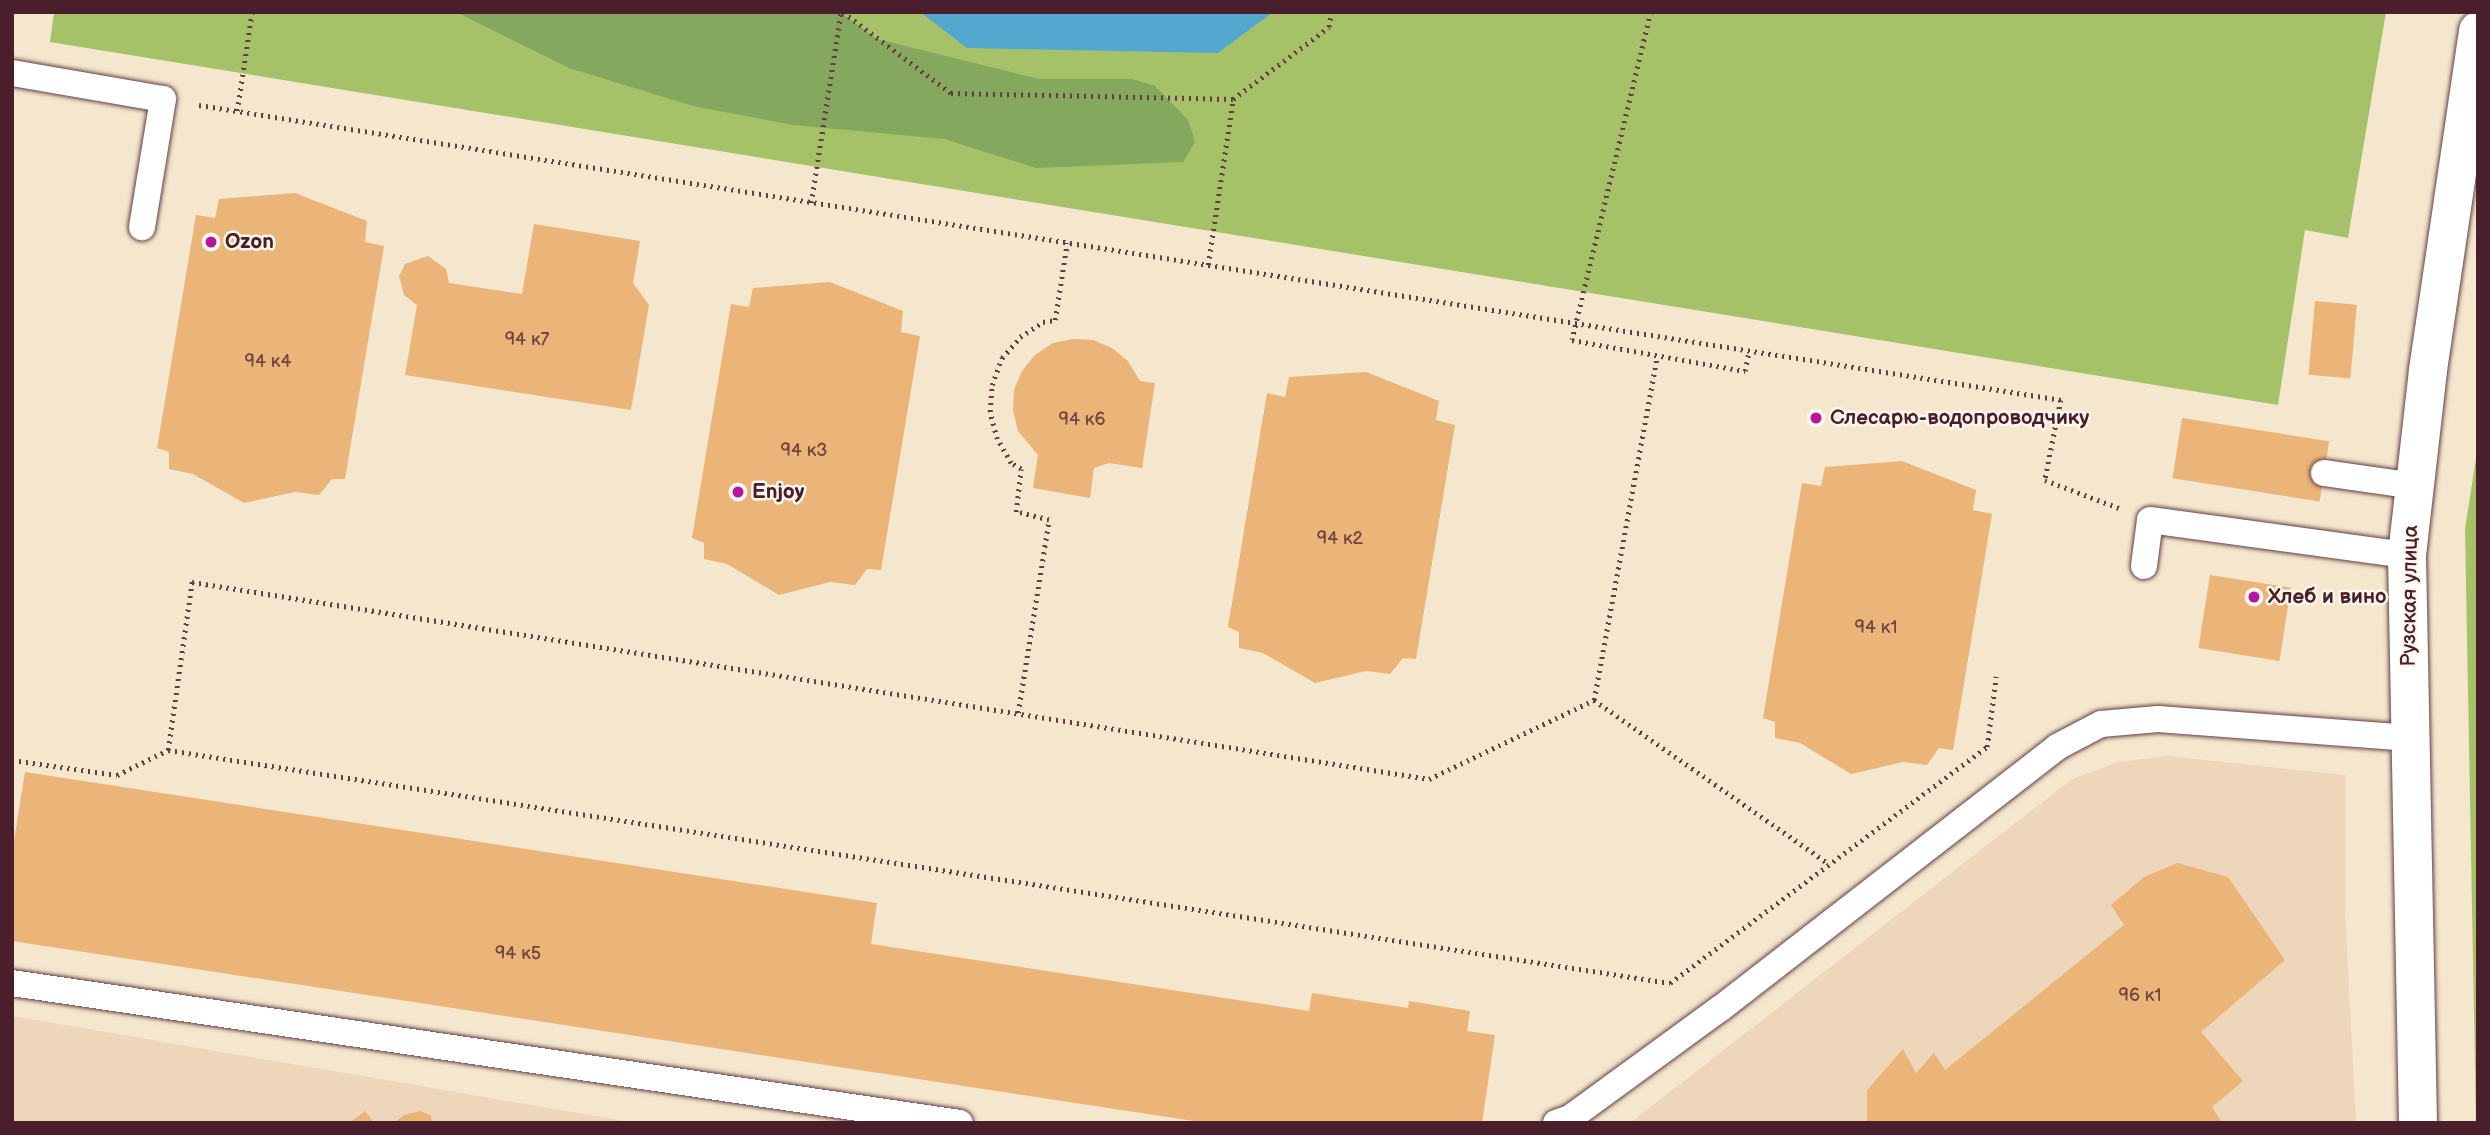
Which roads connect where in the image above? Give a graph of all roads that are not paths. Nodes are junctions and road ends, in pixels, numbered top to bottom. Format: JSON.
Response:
{"nodes":[{"id":1,"x":2478,"y":31,"type":"edge"},
{"id":2,"x":12,"y":74,"type":"edge"},
{"id":3,"x":142,"y":227,"type":"dead end"},
{"id":4,"x":2324,"y":473,"type":"dead end"},
{"id":5,"x":2415,"y":486,"type":"junction"},
{"id":6,"x":2407,"y":555,"type":"junction"},
{"id":7,"x":2144,"y":566,"type":"dead end"},
{"id":8,"x":2410,"y":738,"type":"junction"},
{"id":9,"x":12,"y":983,"type":"edge"},
{"id":10,"x":960,"y":1123,"type":"edge"},
{"id":11,"x":1556,"y":1123,"type":"edge"},
{"id":12,"x":2418,"y":1123,"type":"edge"}],
"edges":[{"from":1,"to":5,"type":"street","name":"Рузская улица"},
{"from":2,"to":3,"type":"lane"},
{"from":4,"to":5,"type":"lane"},
{"from":5,"to":6,"type":"street","name":"Рузская улица"},
{"from":6,"to":7,"type":"lane"},
{"from":6,"to":8,"type":"street","name":"Рузская улица"},
{"from":8,"to":11,"type":"lane"},
{"from":8,"to":12,"type":"street","name":"Рузская улица"},
{"from":9,"to":10,"type":"lane"}]}
